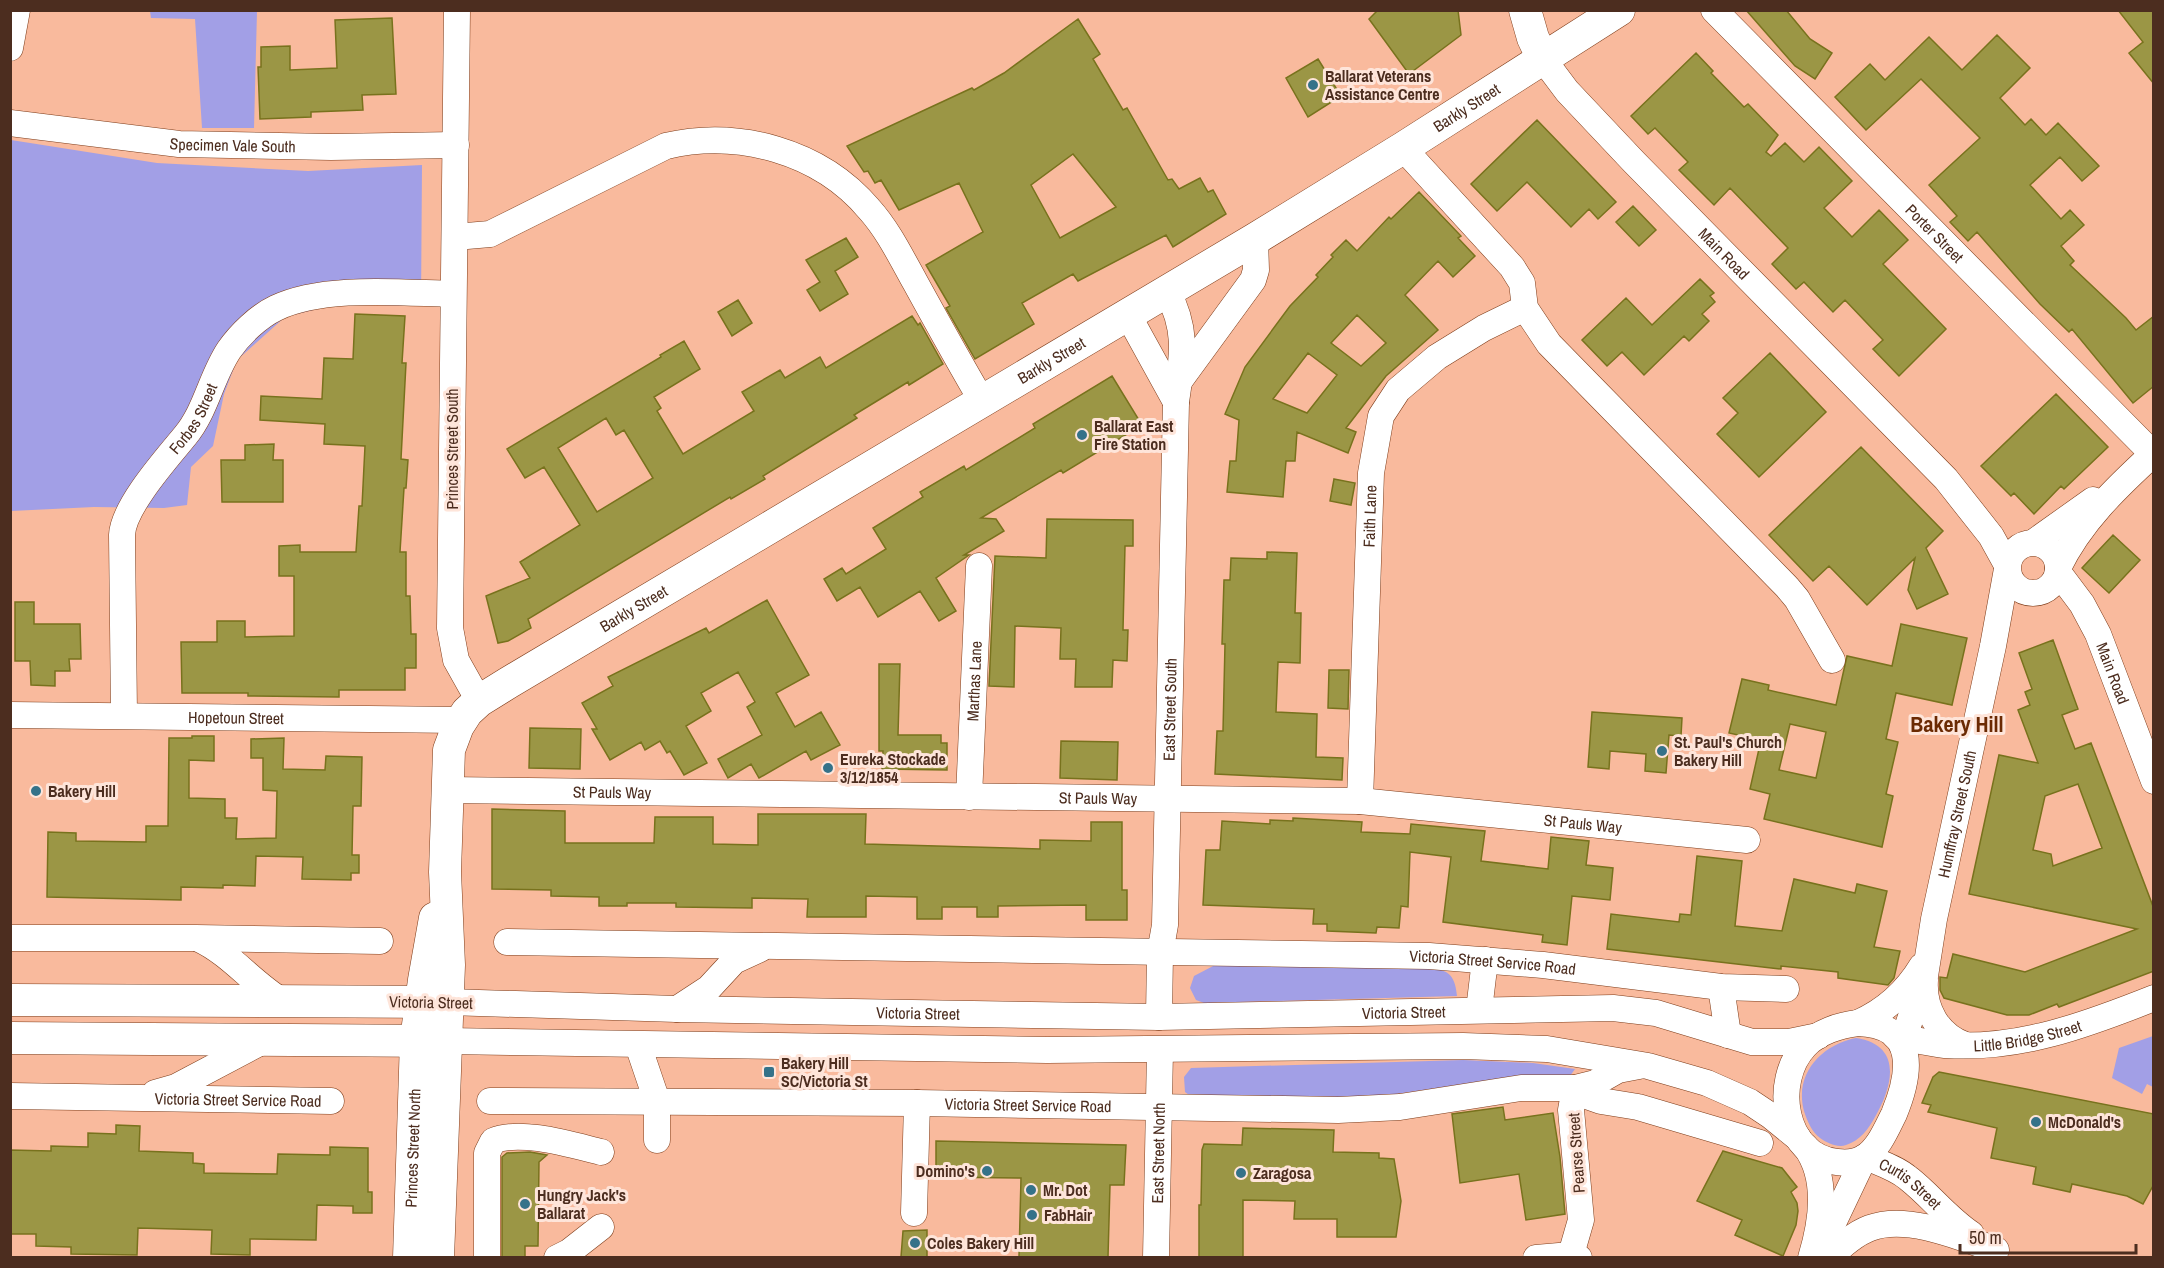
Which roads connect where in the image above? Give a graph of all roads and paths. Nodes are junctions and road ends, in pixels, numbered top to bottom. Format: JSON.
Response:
{"nodes":[{"id":1,"x":17,"y":10,"type":"edge"},
{"id":2,"x":457,"y":10,"type":"edge"},
{"id":3,"x":1525,"y":10,"type":"edge"},
{"id":4,"x":1620,"y":10,"type":"edge"},
{"id":5,"x":1714,"y":10,"type":"edge"},
{"id":6,"x":10,"y":48,"type":"edge"},
{"id":7,"x":1542,"y":59,"type":"junction"},
{"id":8,"x":10,"y":123,"type":"edge"},
{"id":9,"x":456,"y":146,"type":"junction"},
{"id":10,"x":1403,"y":148,"type":"junction"},
{"id":11,"x":455,"y":237,"type":"junction"},
{"id":12,"x":1256,"y":239,"type":"junction"},
{"id":13,"x":1167,"y":291,"type":"junction"},
{"id":14,"x":453,"y":294,"type":"junction"},
{"id":15,"x":1525,"y":308,"type":"junction"},
{"id":16,"x":1128,"y":315,"type":"junction"},
{"id":17,"x":1177,"y":392,"type":"junction"},
{"id":18,"x":982,"y":401,"type":"junction"},
{"id":19,"x":2153,"y":454,"type":"edge"},
{"id":20,"x":1946,"y":479,"type":"junction"},
{"id":21,"x":2032,"y":542,"type":"junction"},
{"id":22,"x":979,"y":566,"type":"dead end"},
{"id":23,"x":2007,"y":567,"type":"junction"},
{"id":24,"x":2053,"y":577,"type":"junction"},
{"id":25,"x":1993,"y":646,"type":"junction"},
{"id":26,"x":1832,"y":660,"type":"dead end"},
{"id":27,"x":470,"y":711,"type":"junction"},
{"id":28,"x":10,"y":715,"type":"edge"},
{"id":29,"x":124,"y":715,"type":"junction"},
{"id":30,"x":2154,"y":781,"type":"edge"},
{"id":31,"x":447,"y":790,"type":"junction"},
{"id":32,"x":969,"y":797,"type":"junction"},
{"id":33,"x":1167,"y":799,"type":"junction"},
{"id":34,"x":1360,"y":801,"type":"junction"},
{"id":35,"x":1747,"y":840,"type":"dead end"},
{"id":36,"x":10,"y":938,"type":"edge"},
{"id":37,"x":196,"y":938,"type":"junction"},
{"id":38,"x":380,"y":941,"type":"dead end"},
{"id":39,"x":507,"y":942,"type":"dead end"},
{"id":40,"x":763,"y":947,"type":"junction"},
{"id":41,"x":1160,"y":953,"type":"junction"},
{"id":42,"x":1928,"y":957,"type":"junction"},
{"id":43,"x":1485,"y":960,"type":"junction"},
{"id":44,"x":1720,"y":987,"type":"junction"},
{"id":45,"x":1786,"y":989,"type":"dead end"},
{"id":46,"x":2154,"y":998,"type":"edge"},
{"id":47,"x":10,"y":1000,"type":"edge"},
{"id":48,"x":282,"y":1001,"type":"junction"},
{"id":49,"x":434,"y":1002,"type":"junction"},
{"id":50,"x":676,"y":1009,"type":"junction"},
{"id":51,"x":1479,"y":1010,"type":"junction"},
{"id":52,"x":1165,"y":1017,"type":"junction"},
{"id":53,"x":1858,"y":1023,"type":"junction"},
{"id":54,"x":1728,"y":1035,"type":"junction"},
{"id":55,"x":1818,"y":1036,"type":"junction"},
{"id":56,"x":10,"y":1038,"type":"edge"},
{"id":57,"x":1900,"y":1039,"type":"junction"},
{"id":58,"x":267,"y":1040,"type":"junction"},
{"id":59,"x":431,"y":1041,"type":"junction"},
{"id":60,"x":638,"y":1045,"type":"junction"},
{"id":61,"x":1965,"y":1045,"type":"junction"},
{"id":62,"x":1165,"y":1049,"type":"junction"},
{"id":63,"x":1648,"y":1066,"type":"junction"},
{"id":64,"x":1573,"y":1090,"type":"junction"},
{"id":65,"x":10,"y":1096,"type":"edge"},
{"id":66,"x":144,"y":1097,"type":"junction"},
{"id":67,"x":331,"y":1101,"type":"dead end"},
{"id":68,"x":490,"y":1101,"type":"dead end"},
{"id":69,"x":657,"y":1101,"type":"junction"},
{"id":70,"x":917,"y":1103,"type":"junction"},
{"id":71,"x":1160,"y":1107,"type":"junction"},
{"id":72,"x":657,"y":1140,"type":"dead end"},
{"id":73,"x":1800,"y":1140,"type":"junction"},
{"id":74,"x":1760,"y":1143,"type":"dead end"},
{"id":75,"x":601,"y":1152,"type":"dead end"},
{"id":76,"x":1865,"y":1157,"type":"junction"},
{"id":77,"x":914,"y":1214,"type":"dead end"},
{"id":78,"x":600,"y":1227,"type":"dead end"},
{"id":79,"x":2003,"y":1253,"type":"edge"},
{"id":80,"x":1574,"y":1256,"type":"edge"},
{"id":81,"x":409,"y":1257,"type":"edge"},
{"id":82,"x":438,"y":1257,"type":"edge"},
{"id":83,"x":487,"y":1257,"type":"edge"},
{"id":84,"x":557,"y":1257,"type":"edge"},
{"id":85,"x":1156,"y":1257,"type":"edge"},
{"id":86,"x":1536,"y":1257,"type":"edge"},
{"id":87,"x":1811,"y":1257,"type":"edge"},
{"id":88,"x":1817,"y":1257,"type":"edge"},
{"id":89,"x":1829,"y":1257,"type":"edge"}],
"edges":[{"from":1,"to":6,"type":"street"},
{"from":2,"to":9,"type":"street","name":"Princes Street South"},
{"from":3,"to":7,"type":"main road","name":"Main Road"},
{"from":4,"to":7,"type":"main road","name":"Barkly Street"},
{"from":5,"to":19,"type":"street","name":"Porter Street"},
{"from":7,"to":10,"type":"main road","name":"Barkly Street"},
{"from":7,"to":20,"type":"street","name":"Main Road"},
{"from":8,"to":9,"type":"street","name":"Specimen Vale South"},
{"from":9,"to":11,"type":"street","name":"Princes Street South"},
{"from":10,"to":12,"type":"main road","name":"Barkly Street"},
{"from":10,"to":15,"type":"street"},
{"from":11,"to":14,"type":"street","name":"Princes Street South"},
{"from":11,"to":18,"type":"street"},
{"from":12,"to":13,"type":"main road","name":"Barkly Street"},
{"from":12,"to":17,"type":"street"},
{"from":13,"to":16,"type":"main road","name":"Barkly Street"},
{"from":13,"to":17,"type":"street","name":"East Street South"},
{"from":14,"to":27,"type":"street","name":"Princes Street South"},
{"from":14,"to":29,"type":"street","name":"Forbes Street"},
{"from":15,"to":26,"type":"street"},
{"from":15,"to":34,"type":"street","name":"Faith Lane"},
{"from":16,"to":17,"type":"street"},
{"from":16,"to":18,"type":"main road","name":"Barkly Street"},
{"from":17,"to":33,"type":"street","name":"East Street South"},
{"from":18,"to":27,"type":"main road","name":"Barkly Street"},
{"from":19,"to":21,"type":"street"},
{"from":19,"to":24,"type":"street"},
{"from":20,"to":21,"type":"street","name":"Main Road"},
{"from":20,"to":23,"type":"street","name":"Main Road"},
{"from":21,"to":23,"type":"street"},
{"from":21,"to":24,"type":"street","name":"Main Road"},
{"from":22,"to":32,"type":"street","name":"Marthas Lane"},
{"from":23,"to":24,"type":"street","name":"Main Road"},
{"from":23,"to":25,"type":"street","name":"Humffray Street South"},
{"from":24,"to":25,"type":"street","name":"Humffray Street South"},
{"from":24,"to":30,"type":"street","name":"Main Road"},
{"from":25,"to":42,"type":"street","name":"Humffray Street South"},
{"from":27,"to":29,"type":"street","name":"Hopetoun Street"},
{"from":27,"to":31,"type":"main road"},
{"from":28,"to":29,"type":"street","name":"Hopetoun Street"},
{"from":31,"to":32,"type":"street","name":"St Pauls Way"},
{"from":31,"to":49,"type":"main road"},
{"from":32,"to":33,"type":"street","name":"St Pauls Way"},
{"from":33,"to":34,"type":"street","name":"St Pauls Way"},
{"from":33,"to":41,"type":"street","name":"East Street South"},
{"from":34,"to":35,"type":"street","name":"St Pauls Way"},
{"from":36,"to":37,"type":"street"},
{"from":37,"to":38,"type":"street"},
{"from":37,"to":48,"type":"street"},
{"from":39,"to":40,"type":"street","name":"Victoria Street Service Road"},
{"from":40,"to":41,"type":"street","name":"Victoria Street Service Road"},
{"from":40,"to":50,"type":"street","name":"Victoria Street Service Road"},
{"from":41,"to":43,"type":"street","name":"Victoria Street Service Road"},
{"from":41,"to":52,"type":"street","name":"East Street South"},
{"from":42,"to":53,"type":"street","name":"Humffray Street South"},
{"from":42,"to":57,"type":"street","name":"Humffray Street South"},
{"from":42,"to":61,"type":"street"},
{"from":43,"to":44,"type":"street","name":"Victoria Street Service Road"},
{"from":43,"to":51,"type":"street"},
{"from":44,"to":45,"type":"street","name":"Victoria Street Service Road"},
{"from":44,"to":54,"type":"street"},
{"from":46,"to":61,"type":"street","name":"Little Bridge Street"},
{"from":47,"to":48,"type":"main road","name":"Victoria Street"},
{"from":48,"to":49,"type":"main road","name":"Victoria Street"},
{"from":49,"to":50,"type":"street","name":"Victoria Street"},
{"from":49,"to":59,"type":"main road"},
{"from":50,"to":52,"type":"street","name":"Victoria Street"},
{"from":51,"to":52,"type":"street","name":"Victoria Street"},
{"from":51,"to":54,"type":"street","name":"Victoria Street"},
{"from":52,"to":62,"type":"street","name":"East Street North"},
{"from":53,"to":55,"type":"street"},
{"from":53,"to":57,"type":"street"},
{"from":54,"to":55,"type":"street","name":"Victoria Street"},
{"from":55,"to":73,"type":"street"},
{"from":56,"to":58,"type":"main road","name":"Victoria Street"},
{"from":57,"to":61,"type":"street","name":"Little Bridge Street"},
{"from":57,"to":76,"type":"street"},
{"from":58,"to":59,"type":"main road","name":"Victoria Street"},
{"from":58,"to":66,"type":"street","name":"Victoria Street Service Road"},
{"from":59,"to":60,"type":"street","name":"Victoria Street"},
{"from":59,"to":81,"type":"main road","name":"Princes Street North"},
{"from":59,"to":82,"type":"main road","name":"Princes Street North"},
{"from":60,"to":62,"type":"street","name":"Victoria Street"},
{"from":60,"to":69,"type":"street"},
{"from":62,"to":63,"type":"street","name":"Victoria Street"},
{"from":62,"to":71,"type":"street","name":"East Street North"},
{"from":63,"to":64,"type":"street","name":"Pearse Street"},
{"from":63,"to":73,"type":"street","name":"Victoria Street"},
{"from":64,"to":71,"type":"street","name":"Victoria Street Service Road"},
{"from":64,"to":74,"type":"street","name":"Victoria Street Service Road"},
{"from":64,"to":80,"type":"street","name":"Pearse Street"},
{"from":65,"to":66,"type":"street","name":"Victoria Street Service Road"},
{"from":66,"to":67,"type":"street","name":"Victoria Street Service Road"},
{"from":68,"to":69,"type":"street","name":"Victoria Street Service Road"},
{"from":69,"to":70,"type":"street","name":"Victoria Street Service Road"},
{"from":69,"to":72,"type":"street"},
{"from":70,"to":71,"type":"street","name":"Victoria Street Service Road"},
{"from":70,"to":77,"type":"street"},
{"from":71,"to":85,"type":"street","name":"East Street North"},
{"from":73,"to":76,"type":"street"},
{"from":73,"to":87,"type":"street"},
{"from":75,"to":83,"type":"street"},
{"from":76,"to":79,"type":"street","name":"Curtis Street"},
{"from":76,"to":88,"type":"street"},
{"from":78,"to":84,"type":"street"},
{"from":79,"to":89,"type":"street"},
{"from":80,"to":86,"type":"street"}]}
